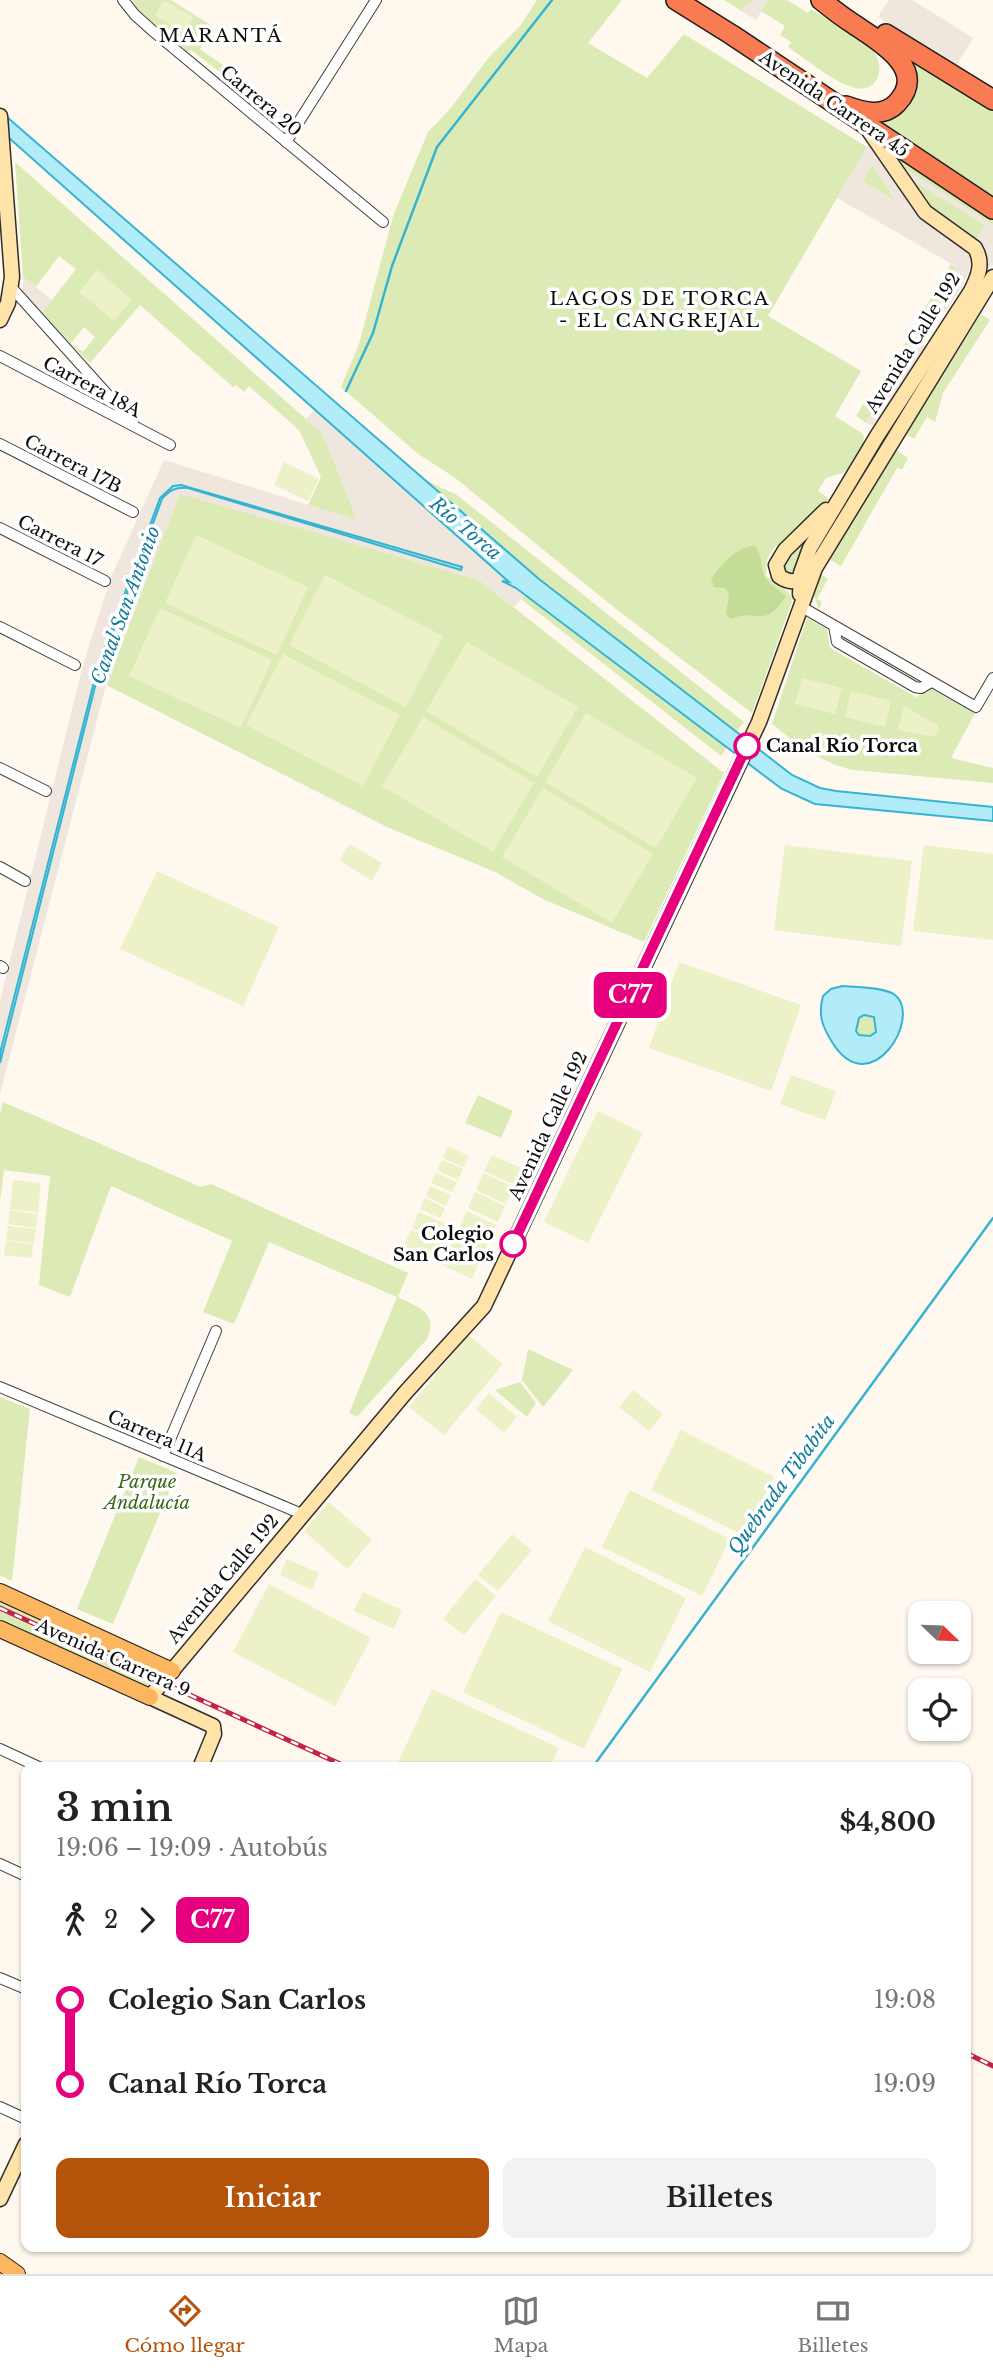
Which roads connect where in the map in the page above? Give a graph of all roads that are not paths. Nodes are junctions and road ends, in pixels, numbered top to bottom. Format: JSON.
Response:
{"nodes":[{"id":1,"x":123,"y":0,"type":"edge"},
{"id":2,"x":376,"y":0,"type":"edge"},
{"id":3,"x":676,"y":0,"type":"edge"},
{"id":4,"x":821,"y":0,"type":"edge"},
{"id":5,"x":831,"y":0,"type":"edge"},
{"id":6,"x":829,"y":100,"type":"junction"},
{"id":7,"x":993,"y":100,"type":"edge"},
{"id":8,"x":0,"y":116,"type":"edge"},
{"id":9,"x":864,"y":124,"type":"junction"},
{"id":10,"x":286,"y":142,"type":"junction"},
{"id":11,"x":993,"y":209,"type":"edge"},
{"id":12,"x":383,"y":222,"type":"dead end"},
{"id":13,"x":5,"y":251,"type":"edge"},
{"id":14,"x":6,"y":265,"type":"edge"},
{"id":15,"x":993,"y":277,"type":"edge"},
{"id":16,"x":12,"y":288,"type":"junction"},
{"id":17,"x":0,"y":320,"type":"edge"},
{"id":18,"x":0,"y":356,"type":"edge"},
{"id":19,"x":139,"y":429,"type":"junction"},
{"id":20,"x":883,"y":440,"type":"junction"},
{"id":21,"x":0,"y":444,"type":"edge"},
{"id":22,"x":170,"y":445,"type":"dead end"},
{"id":23,"x":840,"y":497,"type":"junction"},
{"id":24,"x":133,"y":512,"type":"dead end"},
{"id":25,"x":0,"y":528,"type":"edge"},
{"id":26,"x":815,"y":568,"type":"junction"},
{"id":27,"x":800,"y":580,"type":"junction"},
{"id":28,"x":105,"y":581,"type":"dead end"},
{"id":29,"x":800,"y":606,"type":"junction"},
{"id":30,"x":0,"y":627,"type":"edge"},
{"id":31,"x":75,"y":665,"type":"dead end"},
{"id":32,"x":993,"y":678,"type":"edge"},
{"id":33,"x":0,"y":768,"type":"edge"},
{"id":34,"x":46,"y":791,"type":"dead end"},
{"id":35,"x":0,"y":867,"type":"edge"},
{"id":36,"x":25,"y":881,"type":"dead end"},
{"id":37,"x":216,"y":1331,"type":"dead end"},
{"id":38,"x":0,"y":1387,"type":"edge"},
{"id":39,"x":163,"y":1456,"type":"junction"},
{"id":40,"x":302,"y":1514,"type":"junction"},
{"id":41,"x":0,"y":1592,"type":"edge"},
{"id":42,"x":0,"y":1629,"type":"edge"},
{"id":43,"x":172,"y":1671,"type":"junction"},
{"id":44,"x":150,"y":1697,"type":"junction"},
{"id":45,"x":0,"y":1749,"type":"edge"},
{"id":46,"x":28,"y":1762,"type":"edge"},
{"id":47,"x":202,"y":1762,"type":"edge"},
{"id":48,"x":0,"y":1864,"type":"edge"},
{"id":49,"x":21,"y":1874,"type":"edge"},
{"id":50,"x":0,"y":1978,"type":"edge"},
{"id":51,"x":21,"y":1987,"type":"edge"},
{"id":52,"x":0,"y":2107,"type":"edge"},
{"id":53,"x":21,"y":2117,"type":"edge"},
{"id":54,"x":21,"y":2155,"type":"edge"},
{"id":55,"x":0,"y":2199,"type":"edge"},
{"id":56,"x":0,"y":2262,"type":"edge"},
{"id":57,"x":17,"y":2274,"type":"edge"}],
"edges":[{"from":1,"to":10,"type":"street","name":"Carrera 20"},
{"from":2,"to":10,"type":"street"},
{"from":3,"to":6,"type":"highway","name":"Avenida Carrera 45"},
{"from":4,"to":6,"type":"highway"},
{"from":5,"to":7,"type":"highway"},
{"from":6,"to":9,"type":"highway","name":"Avenida Carrera 45"},
{"from":8,"to":13,"type":"main road"},
{"from":9,"to":11,"type":"highway","name":"Avenida Carrera 45"},
{"from":9,"to":20,"type":"main road","name":"Avenida Calle 192"},
{"from":10,"to":12,"type":"street","name":"Carrera 20"},
{"from":13,"to":14,"type":"main road"},
{"from":14,"to":16,"type":"main road"},
{"from":15,"to":20,"type":"main road","name":"Avenida Calle 192"},
{"from":16,"to":17,"type":"main road"},
{"from":16,"to":19,"type":"street"},
{"from":18,"to":19,"type":"street","name":"Carrera 18A"},
{"from":19,"to":22,"type":"street","name":"Carrera 18A"},
{"from":20,"to":23,"type":"main road","name":"Avenida Calle 192"},
{"from":20,"to":26,"type":"main road","name":"Avenida Calle 192"},
{"from":21,"to":24,"type":"street","name":"Carrera 17B"},
{"from":23,"to":27,"type":"main road","name":"Avenida Calle 192"},
{"from":23,"to":27,"type":"main road"},
{"from":25,"to":28,"type":"street","name":"Carrera 17"},
{"from":26,"to":27,"type":"main road"},
{"from":26,"to":29,"type":"main road","name":"Avenida Calle 192"},
{"from":27,"to":29,"type":"main road","name":"Avenida Calle 192"},
{"from":29,"to":32,"type":"street"},
{"from":29,"to":40,"type":"main road","name":"Avenida Calle 192"},
{"from":30,"to":31,"type":"street"},
{"from":33,"to":34,"type":"street"},
{"from":35,"to":36,"type":"street"},
{"from":37,"to":39,"type":"street"},
{"from":38,"to":39,"type":"street","name":"Carrera 11A"},
{"from":39,"to":40,"type":"street","name":"Carrera 11A"},
{"from":40,"to":43,"type":"main road","name":"Avenida Calle 192"},
{"from":41,"to":43,"type":"main road","name":"Avenida Carrera 9"},
{"from":42,"to":44,"type":"main road","name":"Avenida Carrera 9"},
{"from":43,"to":44,"type":"main road","name":"Avenida Calle 192"},
{"from":44,"to":47,"type":"main road","name":"Avenida Carrera 9"},
{"from":45,"to":46,"type":"street"},
{"from":48,"to":49,"type":"street"},
{"from":50,"to":51,"type":"street"},
{"from":52,"to":53,"type":"street"},
{"from":54,"to":55,"type":"main road"},
{"from":56,"to":57,"type":"main road"}]}
